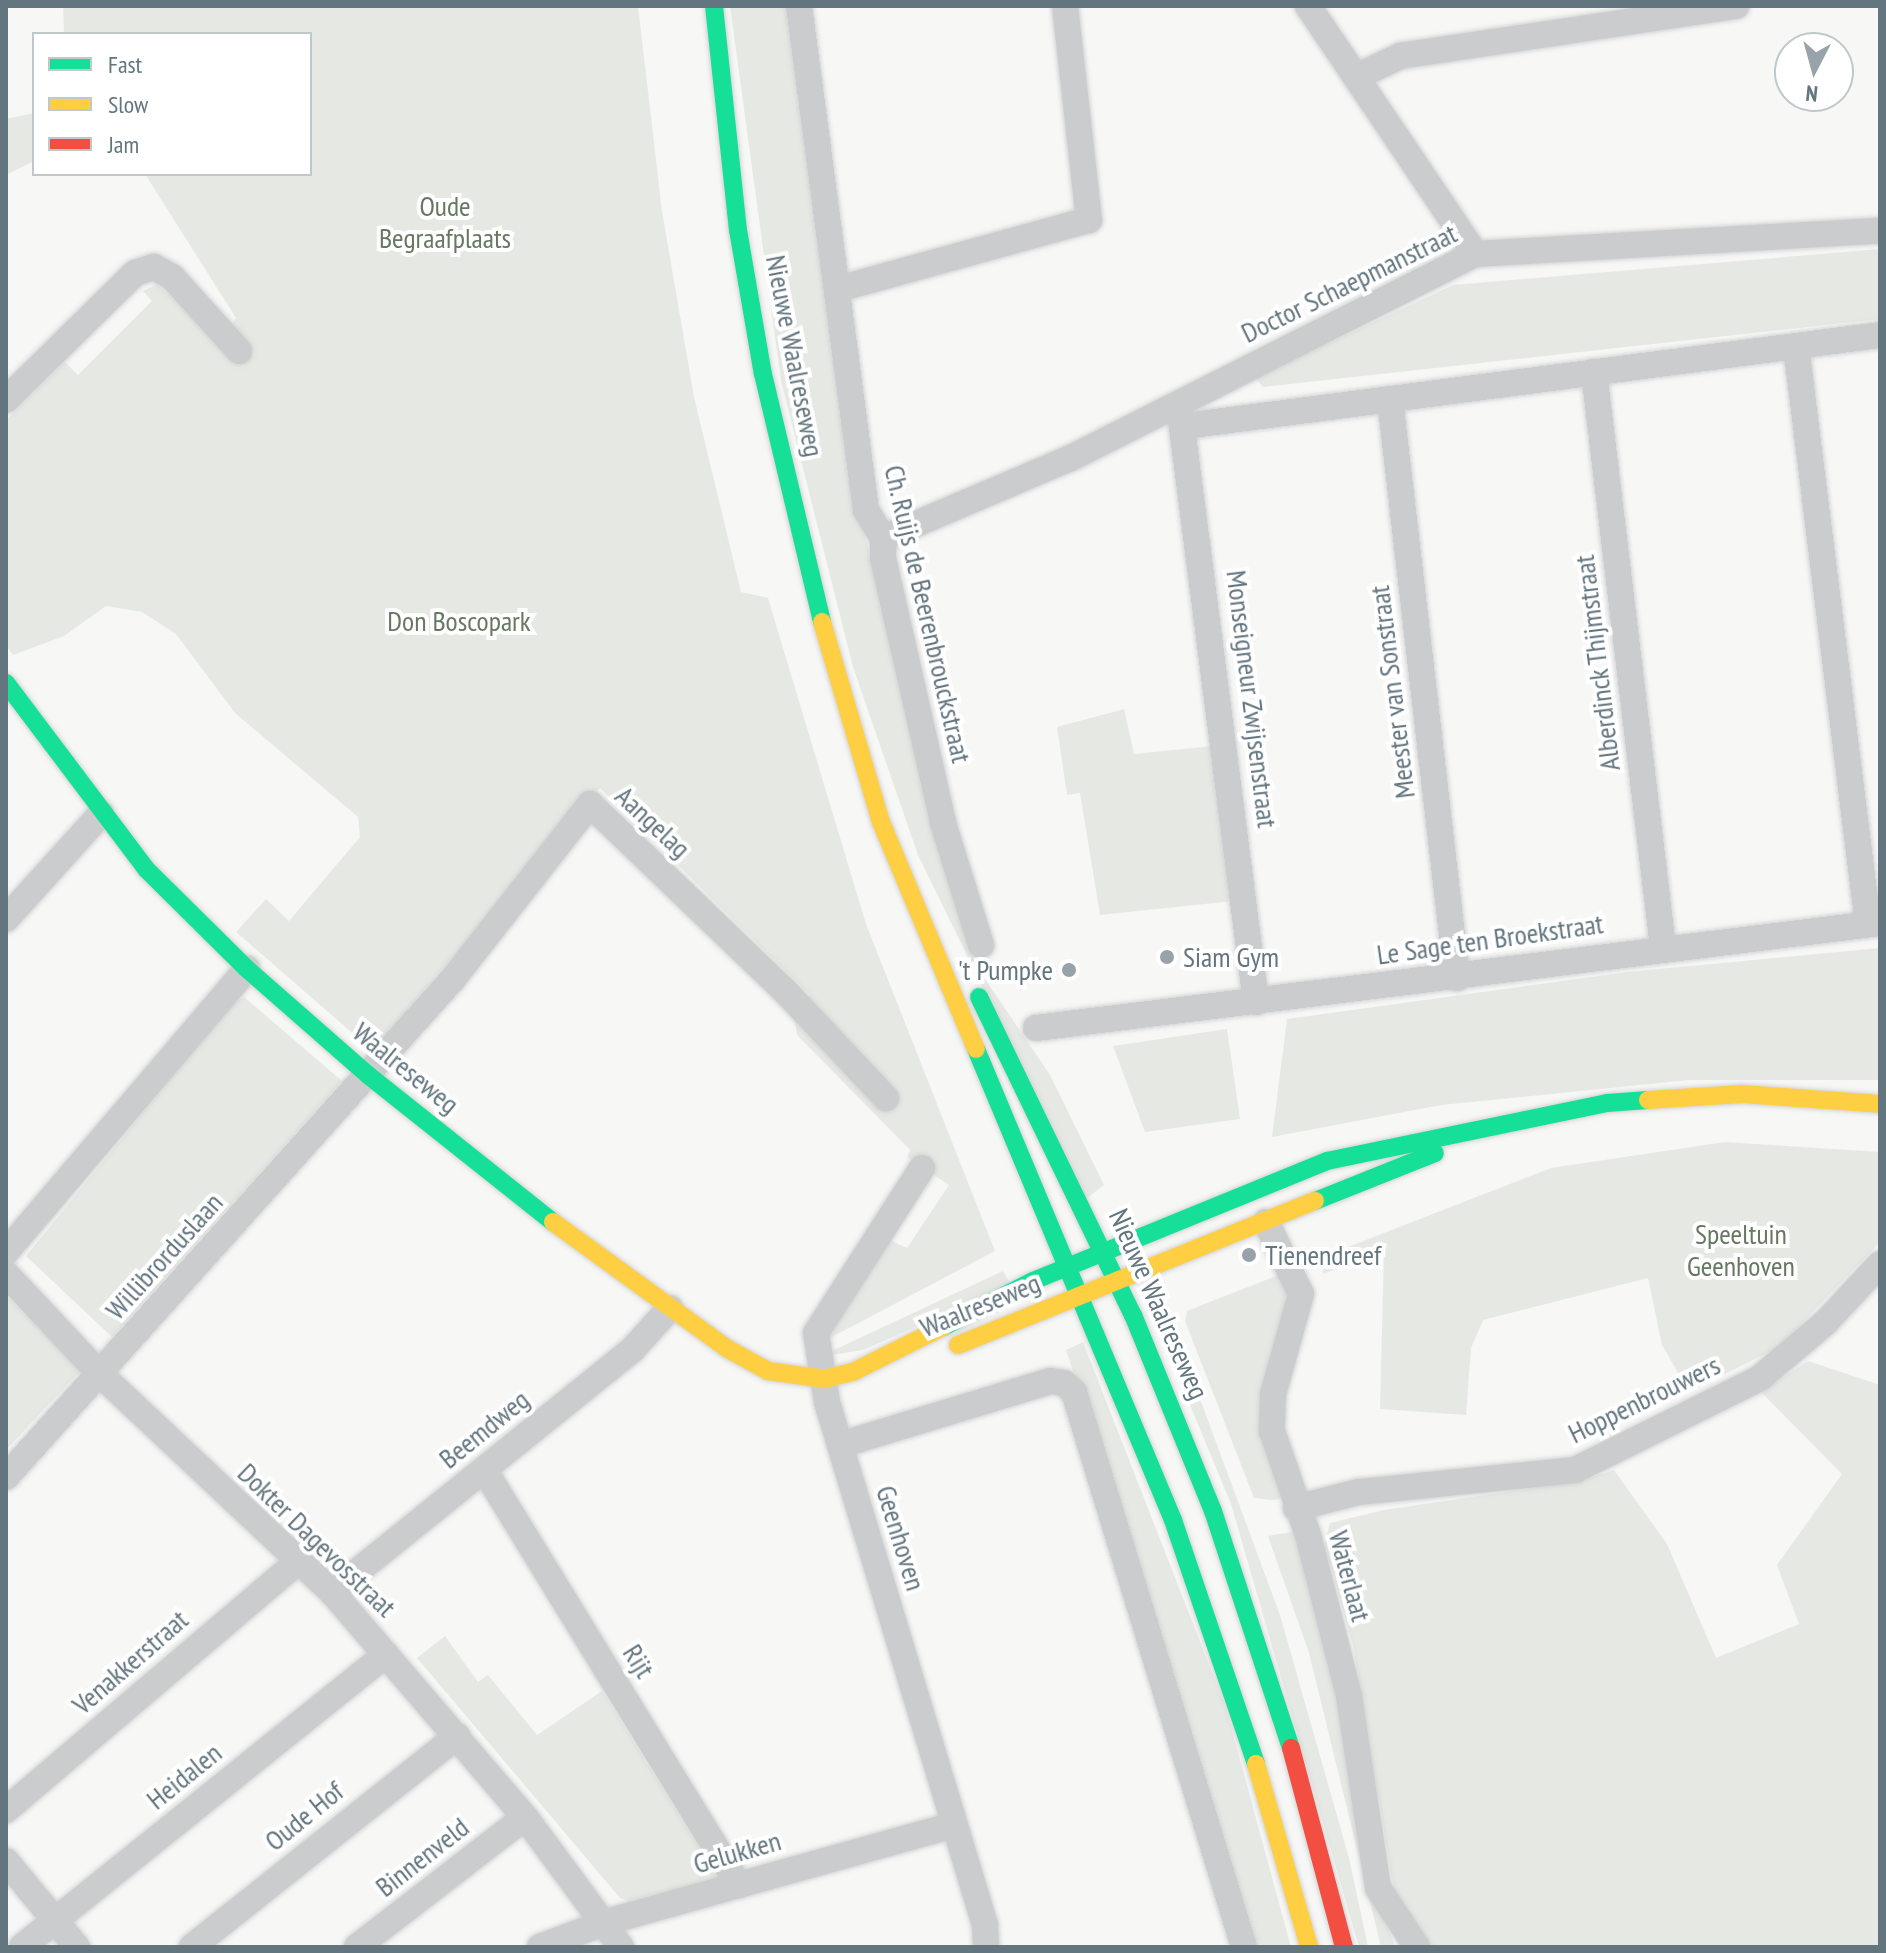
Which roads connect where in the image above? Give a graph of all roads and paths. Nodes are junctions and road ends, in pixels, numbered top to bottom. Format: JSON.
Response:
{"nodes":[{"id":1,"x":714,"y":6,"type":"edge"},
{"id":2,"x":799,"y":6,"type":"edge"},
{"id":3,"x":1065,"y":6,"type":"edge"},
{"id":4,"x":1308,"y":6,"type":"edge"},
{"id":5,"x":1736,"y":6,"type":"edge"},
{"id":6,"x":1356,"y":77,"type":"junction"},
{"id":7,"x":1880,"y":231,"type":"edge"},
{"id":8,"x":1475,"y":254,"type":"junction"},
{"id":9,"x":838,"y":289,"type":"junction"},
{"id":10,"x":1880,"y":335,"type":"edge"},
{"id":11,"x":1796,"y":346,"type":"junction"},
{"id":12,"x":239,"y":351,"type":"dead end"},
{"id":13,"x":1594,"y":372,"type":"junction"},
{"id":14,"x":1390,"y":399,"type":"junction"},
{"id":15,"x":6,"y":400,"type":"edge"},
{"id":16,"x":1181,"y":415,"type":"junction"},
{"id":17,"x":883,"y":538,"type":"junction"},
{"id":18,"x":6,"y":683,"type":"edge"},
{"id":19,"x":850,"y":712,"type":"junction"},
{"id":20,"x":101,"y":814,"type":"junction"},
{"id":21,"x":6,"y":919,"type":"edge"},
{"id":22,"x":1874,"y":923,"type":"edge"},
{"id":23,"x":953,"y":941,"type":"dead end"},
{"id":24,"x":981,"y":945,"type":"dead end"},
{"id":25,"x":1663,"y":947,"type":"junction"},
{"id":26,"x":247,"y":969,"type":"junction"},
{"id":27,"x":1457,"y":978,"type":"junction"},
{"id":28,"x":972,"y":982,"type":"dead end"},
{"id":29,"x":1256,"y":1002,"type":"junction"},
{"id":30,"x":1036,"y":1028,"type":"dead end"},
{"id":31,"x":368,"y":1075,"type":"junction"},
{"id":32,"x":886,"y":1098,"type":"dead end"},
{"id":33,"x":1880,"y":1104,"type":"edge"},
{"id":34,"x":1492,"y":1126,"type":"junction"},
{"id":35,"x":922,"y":1168,"type":"dead end"},
{"id":36,"x":1266,"y":1222,"type":"junction"},
{"id":37,"x":6,"y":1252,"type":"edge"},
{"id":38,"x":1104,"y":1252,"type":"junction"},
{"id":39,"x":1880,"y":1264,"type":"edge"},
{"id":40,"x":1068,"y":1266,"type":"junction"},
{"id":41,"x":6,"y":1274,"type":"edge"},
{"id":42,"x":1118,"y":1282,"type":"junction"},
{"id":43,"x":1080,"y":1295,"type":"junction"},
{"id":44,"x":670,"y":1308,"type":"junction"},
{"id":45,"x":853,"y":1372,"type":"junction"},
{"id":46,"x":101,"y":1375,"type":"junction"},
{"id":47,"x":824,"y":1379,"type":"junction"},
{"id":48,"x":840,"y":1445,"type":"junction"},
{"id":49,"x":485,"y":1471,"type":"junction"},
{"id":50,"x":6,"y":1477,"type":"edge"},
{"id":51,"x":1296,"y":1508,"type":"junction"},
{"id":52,"x":296,"y":1563,"type":"junction"},
{"id":53,"x":332,"y":1592,"type":"junction"},
{"id":54,"x":386,"y":1654,"type":"junction"},
{"id":55,"x":457,"y":1736,"type":"junction"},
{"id":56,"x":6,"y":1810,"type":"edge"},
{"id":57,"x":525,"y":1817,"type":"junction"},
{"id":58,"x":953,"y":1825,"type":"junction"},
{"id":59,"x":6,"y":1861,"type":"edge"},
{"id":60,"x":739,"y":1885,"type":"junction"},
{"id":61,"x":55,"y":1921,"type":"junction"},
{"id":62,"x":606,"y":1922,"type":"junction"},
{"id":63,"x":22,"y":1947,"type":"edge"},
{"id":64,"x":77,"y":1947,"type":"edge"},
{"id":65,"x":192,"y":1947,"type":"edge"},
{"id":66,"x":357,"y":1947,"type":"edge"},
{"id":67,"x":540,"y":1947,"type":"edge"},
{"id":68,"x":621,"y":1947,"type":"edge"},
{"id":69,"x":986,"y":1947,"type":"edge"},
{"id":70,"x":1244,"y":1947,"type":"edge"},
{"id":71,"x":1309,"y":1947,"type":"edge"},
{"id":72,"x":1344,"y":1947,"type":"edge"},
{"id":73,"x":1417,"y":1947,"type":"edge"}],
"edges":[{"from":1,"to":19,"type":"street","name":"Nieuwe Waalreseweg"},
{"from":2,"to":9,"type":"street","name":"Ch. Ruijs de Beerenbrouckstraat"},
{"from":3,"to":9,"type":"street"},
{"from":4,"to":6,"type":"street"},
{"from":5,"to":6,"type":"street"},
{"from":6,"to":8,"type":"street"},
{"from":7,"to":8,"type":"street","name":"Doctor Schaepmanstraat"},
{"from":8,"to":16,"type":"street","name":"Doctor Schaepmanstraat"},
{"from":9,"to":17,"type":"street","name":"Ch. Ruijs de Beerenbrouckstraat"},
{"from":10,"to":11,"type":"street","name":"Doctor Schaepmanstraat"},
{"from":11,"to":13,"type":"street","name":"Doctor Schaepmanstraat"},
{"from":11,"to":22,"type":"street"},
{"from":12,"to":15,"type":"street"},
{"from":13,"to":14,"type":"street","name":"Doctor Schaepmanstraat"},
{"from":13,"to":25,"type":"street","name":"Alberdinck Thijmstraat"},
{"from":14,"to":16,"type":"street","name":"Doctor Schaepmanstraat"},
{"from":14,"to":27,"type":"street","name":"Meester van Sonstraat"},
{"from":16,"to":17,"type":"street","name":"Doctor Schaepmanstraat"},
{"from":16,"to":29,"type":"street","name":"Monseigneur Zwijsenstraat"},
{"from":17,"to":24,"type":"street","name":"Ch. Ruijs de Beerenbrouckstraat"},
{"from":18,"to":20,"type":"street","name":"Waalreseweg"},
{"from":19,"to":23,"type":"street","name":"Nieuwe Waalreseweg"},
{"from":19,"to":40,"type":"street","name":"Nieuwe Waalreseweg"},
{"from":20,"to":21,"type":"street"},
{"from":20,"to":26,"type":"street","name":"Waalreseweg"},
{"from":22,"to":25,"type":"street","name":"Le Sage ten Broekstraat"},
{"from":25,"to":27,"type":"street","name":"Le Sage ten Broekstraat"},
{"from":26,"to":31,"type":"street","name":"Waalreseweg"},
{"from":26,"to":37,"type":"street"},
{"from":27,"to":29,"type":"street","name":"Le Sage ten Broekstraat"},
{"from":28,"to":38,"type":"street","name":"Nieuwe Waalreseweg"},
{"from":29,"to":30,"type":"street","name":"Le Sage ten Broekstraat"},
{"from":31,"to":32,"type":"street","name":"Aangelag"},
{"from":31,"to":44,"type":"street","name":"Waalreseweg"},
{"from":31,"to":46,"type":"street","name":"Willibrorduslaan"},
{"from":33,"to":34,"type":"street"},
{"from":34,"to":36,"type":"street"},
{"from":34,"to":38,"type":"street"},
{"from":35,"to":47,"type":"street","name":"Geenhoven"},
{"from":36,"to":42,"type":"street"},
{"from":36,"to":51,"type":"street","name":"Waterlaat"},
{"from":38,"to":40,"type":"street"},
{"from":38,"to":42,"type":"street","name":"Nieuwe Waalreseweg"},
{"from":39,"to":51,"type":"street","name":"Hoppenbrouwers"},
{"from":40,"to":43,"type":"street","name":"Nieuwe Waalreseweg"},
{"from":40,"to":45,"type":"street","name":"Waalreseweg"},
{"from":41,"to":46,"type":"street","name":"Dokter Dagevosstraat"},
{"from":42,"to":43,"type":"street"},
{"from":42,"to":72,"type":"street","name":"Nieuwe Waalreseweg"},
{"from":43,"to":45,"type":"street","name":"Waalreseweg"},
{"from":43,"to":71,"type":"street","name":"Nieuwe Waalreseweg"},
{"from":44,"to":47,"type":"street","name":"Waalreseweg"},
{"from":44,"to":49,"type":"street","name":"Beemdweg"},
{"from":45,"to":47,"type":"street","name":"Waalreseweg"},
{"from":46,"to":50,"type":"street","name":"Willibrorduslaan"},
{"from":46,"to":52,"type":"street","name":"Dokter Dagevosstraat"},
{"from":47,"to":48,"type":"street","name":"Geenhoven"},
{"from":48,"to":58,"type":"street","name":"Geenhoven"},
{"from":48,"to":70,"type":"street"},
{"from":49,"to":53,"type":"street","name":"Beemdweg"},
{"from":49,"to":60,"type":"street","name":"Rijt"},
{"from":51,"to":73,"type":"street","name":"Waterlaat"},
{"from":52,"to":53,"type":"street","name":"Dokter Dagevosstraat"},
{"from":52,"to":56,"type":"street","name":"Venakkerstraat"},
{"from":53,"to":54,"type":"street","name":"Dokter Dagevosstraat"},
{"from":54,"to":55,"type":"street","name":"Dokter Dagevosstraat"},
{"from":54,"to":61,"type":"street","name":"Heidalen"},
{"from":55,"to":57,"type":"street","name":"Dokter Dagevosstraat"},
{"from":55,"to":65,"type":"street","name":"Oude Hof"},
{"from":57,"to":62,"type":"street","name":"Dokter Dagevosstraat"},
{"from":57,"to":66,"type":"street","name":"Binnenveld"},
{"from":58,"to":60,"type":"street","name":"Gelukken"},
{"from":58,"to":69,"type":"street","name":"Geenhoven"},
{"from":59,"to":61,"type":"street"},
{"from":60,"to":62,"type":"street","name":"Gelukken"},
{"from":61,"to":63,"type":"street","name":"Heidalen"},
{"from":61,"to":64,"type":"street"},
{"from":62,"to":67,"type":"street","name":"Gelukken"},
{"from":62,"to":68,"type":"street","name":"Dokter Dagevosstraat"}]}
